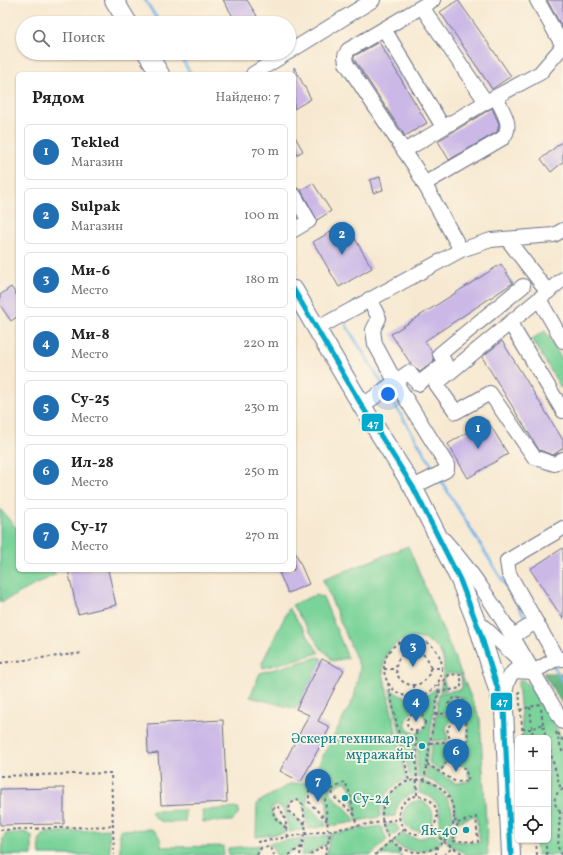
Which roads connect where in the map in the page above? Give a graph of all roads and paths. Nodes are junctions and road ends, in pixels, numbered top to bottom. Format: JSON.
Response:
{"nodes":[{"id":1,"x":114,"y":0,"type":"edge"},
{"id":2,"x":373,"y":0,"type":"edge"},
{"id":3,"x":537,"y":0,"type":"edge"},
{"id":4,"x":427,"y":3,"type":"edge"},
{"id":5,"x":124,"y":16,"type":"edge"},
{"id":6,"x":384,"y":30,"type":"junction"},
{"id":7,"x":563,"y":46,"type":"edge"},
{"id":8,"x":296,"y":47,"type":"edge"},
{"id":9,"x":151,"y":60,"type":"edge"},
{"id":10,"x":275,"y":60,"type":"edge"},
{"id":11,"x":159,"y":72,"type":"edge"},
{"id":12,"x":256,"y":72,"type":"edge"},
{"id":13,"x":491,"y":99,"type":"junction"},
{"id":14,"x":443,"y":127,"type":"junction"},
{"id":15,"x":404,"y":151,"type":"junction"},
{"id":16,"x":424,"y":184,"type":"junction"},
{"id":17,"x":296,"y":198,"type":"edge"},
{"id":18,"x":296,"y":229,"type":"edge"},
{"id":19,"x":563,"y":230,"type":"edge"},
{"id":20,"x":507,"y":239,"type":"junction"},
{"id":21,"x":461,"y":250,"type":"junction"},
{"id":22,"x":563,"y":280,"type":"edge"},
{"id":23,"x":524,"y":286,"type":"dead end"},
{"id":24,"x":296,"y":293,"type":"edge"},
{"id":25,"x":544,"y":295,"type":"junction"},
{"id":26,"x":369,"y":299,"type":"junction"},
{"id":27,"x":510,"y":323,"type":"junction"},
{"id":28,"x":318,"y":328,"type":"junction"},
{"id":29,"x":563,"y":341,"type":"edge"},
{"id":30,"x":388,"y":386,"type":"junction"},
{"id":31,"x":362,"y":406,"type":"junction"},
{"id":32,"x":563,"y":411,"type":"edge"},
{"id":33,"x":563,"y":459,"type":"edge"},
{"id":34,"x":413,"y":487,"type":"junction"},
{"id":35,"x":563,"y":528,"type":"edge"},
{"id":36,"x":435,"y":530,"type":"junction"},
{"id":37,"x":475,"y":619,"type":"junction"},
{"id":38,"x":532,"y":625,"type":"junction"},
{"id":39,"x":513,"y":636,"type":"junction"},
{"id":40,"x":83,"y":653,"type":"dead end"},
{"id":41,"x":555,"y":661,"type":"edge"},
{"id":42,"x":0,"y":663,"type":"edge"},
{"id":43,"x":396,"y":668,"type":"junction"},
{"id":44,"x":430,"y":668,"type":"junction"},
{"id":45,"x":442,"y":668,"type":"junction"},
{"id":46,"x":384,"y":669,"type":"junction"},
{"id":47,"x":533,"y":672,"type":"junction"},
{"id":48,"x":440,"y":678,"type":"junction"},
{"id":49,"x":387,"y":680,"type":"junction"},
{"id":50,"x":414,"y":685,"type":"junction"},
{"id":51,"x":448,"y":690,"type":"junction"},
{"id":52,"x":518,"y":690,"type":"dead end"},
{"id":53,"x":438,"y":692,"type":"junction"},
{"id":54,"x":414,"y":697,"type":"junction"},
{"id":55,"x":536,"y":698,"type":"dead end"},
{"id":56,"x":540,"y":704,"type":"junction"},
{"id":57,"x":530,"y":707,"type":"junction"},
{"id":58,"x":512,"y":710,"type":"junction"},
{"id":59,"x":452,"y":713,"type":"junction"},
{"id":60,"x":435,"y":714,"type":"junction"},
{"id":61,"x":547,"y":716,"type":"dead end"},
{"id":62,"x":563,"y":722,"type":"edge"},
{"id":63,"x":543,"y":724,"type":"junction"},
{"id":64,"x":522,"y":729,"type":"junction"},
{"id":65,"x":532,"y":729,"type":"junction"},
{"id":66,"x":416,"y":732,"type":"junction"},
{"id":67,"x":545,"y":734,"type":"edge"},
{"id":68,"x":523,"y":735,"type":"edge"},
{"id":69,"x":533,"y":735,"type":"edge"},
{"id":70,"x":450,"y":741,"type":"junction"},
{"id":71,"x":563,"y":741,"type":"edge"},
{"id":72,"x":430,"y":743,"type":"junction"},
{"id":73,"x":551,"y":754,"type":"edge"},
{"id":74,"x":563,"y":754,"type":"edge"},
{"id":75,"x":427,"y":764,"type":"junction"},
{"id":76,"x":440,"y":772,"type":"junction"},
{"id":77,"x":0,"y":776,"type":"edge"},
{"id":78,"x":417,"y":780,"type":"junction"},
{"id":79,"x":409,"y":781,"type":"junction"},
{"id":80,"x":424,"y":781,"type":"junction"},
{"id":81,"x":562,"y":789,"type":"edge"},
{"id":82,"x":417,"y":796,"type":"junction"},
{"id":83,"x":509,"y":801,"type":"junction"},
{"id":84,"x":560,"y":811,"type":"junction"},
{"id":85,"x":563,"y":813,"type":"edge"},
{"id":86,"x":354,"y":815,"type":"junction"},
{"id":87,"x":400,"y":819,"type":"junction"},
{"id":88,"x":327,"y":820,"type":"junction"},
{"id":89,"x":454,"y":820,"type":"junction"},
{"id":90,"x":381,"y":822,"type":"junction"},
{"id":91,"x":458,"y":823,"type":"junction"},
{"id":92,"x":305,"y":824,"type":"junction"},
{"id":93,"x":515,"y":824,"type":"edge"},
{"id":94,"x":113,"y":826,"type":"junction"},
{"id":95,"x":357,"y":826,"type":"junction"},
{"id":96,"x":286,"y":828,"type":"junction"},
{"id":97,"x":405,"y":828,"type":"junction"},
{"id":98,"x":431,"y":829,"type":"junction"},
{"id":99,"x":0,"y":830,"type":"edge"},
{"id":100,"x":330,"y":830,"type":"junction"},
{"id":101,"x":305,"y":834,"type":"junction"},
{"id":102,"x":288,"y":837,"type":"junction"},
{"id":103,"x":263,"y":841,"type":"junction"},
{"id":104,"x":391,"y":841,"type":"junction"},
{"id":105,"x":256,"y":842,"type":"dead end"},
{"id":106,"x":444,"y":842,"type":"junction"},
{"id":107,"x":328,"y":843,"type":"junction"},
{"id":108,"x":520,"y":843,"type":"edge"},
{"id":109,"x":536,"y":843,"type":"edge"},
{"id":110,"x":545,"y":843,"type":"edge"},
{"id":111,"x":264,"y":847,"type":"junction"},
{"id":112,"x":301,"y":847,"type":"junction"},
{"id":113,"x":437,"y":847,"type":"junction"},
{"id":114,"x":452,"y":847,"type":"junction"},
{"id":115,"x":401,"y":848,"type":"junction"},
{"id":116,"x":419,"y":854,"type":"edge"},
{"id":117,"x":114,"y":855,"type":"edge"},
{"id":118,"x":258,"y":855,"type":"edge"},
{"id":119,"x":274,"y":855,"type":"edge"},
{"id":120,"x":289,"y":855,"type":"edge"},
{"id":121,"x":300,"y":855,"type":"edge"},
{"id":122,"x":310,"y":855,"type":"edge"},
{"id":123,"x":325,"y":855,"type":"edge"},
{"id":124,"x":375,"y":855,"type":"edge"},
{"id":125,"x":402,"y":855,"type":"edge"},
{"id":126,"x":436,"y":855,"type":"edge"},
{"id":127,"x":444,"y":855,"type":"edge"},
{"id":128,"x":465,"y":855,"type":"edge"},
{"id":129,"x":511,"y":855,"type":"edge"},
{"id":130,"x":523,"y":855,"type":"edge"},
{"id":131,"x":537,"y":855,"type":"edge"},
{"id":132,"x":547,"y":855,"type":"edge"},
{"id":133,"x":561,"y":855,"type":"edge"}],
"edges":[{"from":1,"to":5,"type":"main road"},
{"from":2,"to":8,"type":"street"},
{"from":3,"to":7,"type":"street"},
{"from":4,"to":6,"type":"street"},
{"from":4,"to":13,"type":"street"},
{"from":6,"to":14,"type":"street"},
{"from":6,"to":15,"type":"street"},
{"from":7,"to":13,"type":"street"},
{"from":9,"to":11,"type":"main road"},
{"from":10,"to":12,"type":"street"},
{"from":13,"to":14,"type":"street"},
{"from":13,"to":16,"type":"street"},
{"from":14,"to":15,"type":"street"},
{"from":15,"to":16,"type":"street"},
{"from":16,"to":21,"type":"street"},
{"from":17,"to":18,"type":"street"},
{"from":19,"to":20,"type":"street"},
{"from":20,"to":21,"type":"street"},
{"from":20,"to":25,"type":"street"},
{"from":21,"to":26,"type":"street"},
{"from":22,"to":25,"type":"street"},
{"from":23,"to":30,"type":"street"},
{"from":24,"to":28,"type":"main road"},
{"from":25,"to":27,"type":"street"},
{"from":25,"to":29,"type":"street"},
{"from":26,"to":28,"type":"street"},
{"from":26,"to":30,"type":"street"},
{"from":27,"to":32,"type":"street"},
{"from":27,"to":33,"type":"street"},
{"from":28,"to":31,"type":"main road"},
{"from":30,"to":31,"type":"street"},
{"from":30,"to":34,"type":"street"},
{"from":31,"to":34,"type":"main road"},
{"from":34,"to":36,"type":"main road"},
{"from":35,"to":38,"type":"street"},
{"from":36,"to":37,"type":"main road"},
{"from":36,"to":39,"type":"street"},
{"from":37,"to":47,"type":"street"},
{"from":37,"to":58,"type":"main road"},
{"from":38,"to":39,"type":"street"},
{"from":38,"to":41,"type":"street"},
{"from":39,"to":47,"type":"street"},
{"from":40,"to":42,"type":"path"},
{"from":41,"to":47,"type":"street"},
{"from":43,"to":44,"type":"path"},
{"from":43,"to":46,"type":"path"},
{"from":43,"to":50,"type":"path"},
{"from":44,"to":45,"type":"path"},
{"from":44,"to":50,"type":"path"},
{"from":45,"to":46,"type":"path"},
{"from":45,"to":48,"type":"path"},
{"from":46,"to":49,"type":"path"},
{"from":47,"to":58,"type":"street"},
{"from":47,"to":62,"type":"street"},
{"from":48,"to":53,"type":"path"},
{"from":48,"to":54,"type":"path"},
{"from":49,"to":54,"type":"path"},
{"from":49,"to":79,"type":"path"},
{"from":50,"to":54,"type":"path"},
{"from":51,"to":51,"type":"path"},
{"from":51,"to":53,"type":"path"},
{"from":52,"to":58,"type":"path"},
{"from":53,"to":60,"type":"path"},
{"from":55,"to":56,"type":"path"},
{"from":56,"to":57,"type":"path"},
{"from":56,"to":61,"type":"path"},
{"from":56,"to":63,"type":"path"},
{"from":57,"to":58,"type":"path"},
{"from":57,"to":65,"type":"path"},
{"from":58,"to":64,"type":"path"},
{"from":58,"to":83,"type":"main road"},
{"from":59,"to":59,"type":"path"},
{"from":59,"to":60,"type":"path"},
{"from":60,"to":72,"type":"path"},
{"from":63,"to":65,"type":"path"},
{"from":63,"to":67,"type":"path"},
{"from":64,"to":65,"type":"path"},
{"from":64,"to":68,"type":"path"},
{"from":65,"to":69,"type":"path"},
{"from":66,"to":66,"type":"path"},
{"from":66,"to":78,"type":"path"},
{"from":70,"to":70,"type":"path"},
{"from":70,"to":72,"type":"path"},
{"from":71,"to":74,"type":"path"},
{"from":72,"to":75,"type":"path"},
{"from":73,"to":81,"type":"path"},
{"from":75,"to":76,"type":"path"},
{"from":75,"to":80,"type":"path"},
{"from":76,"to":76,"type":"path"},
{"from":77,"to":94,"type":"path"},
{"from":78,"to":79,"type":"path"},
{"from":78,"to":80,"type":"path"},
{"from":78,"to":82,"type":"path"},
{"from":79,"to":90,"type":"path"},
{"from":80,"to":89,"type":"path"},
{"from":81,"to":84,"type":"path"},
{"from":82,"to":87,"type":"path"},
{"from":82,"to":98,"type":"path"},
{"from":83,"to":93,"type":"main road"},
{"from":83,"to":129,"type":"main road"},
{"from":84,"to":85,"type":"path"},
{"from":84,"to":133,"type":"path"},
{"from":86,"to":86,"type":"path"},
{"from":86,"to":95,"type":"path"},
{"from":87,"to":90,"type":"path"},
{"from":87,"to":97,"type":"path"},
{"from":88,"to":88,"type":"path"},
{"from":88,"to":100,"type":"path"},
{"from":89,"to":91,"type":"path"},
{"from":89,"to":106,"type":"path"},
{"from":90,"to":95,"type":"path"},
{"from":90,"to":104,"type":"path"},
{"from":91,"to":91,"type":"path"},
{"from":92,"to":92,"type":"path"},
{"from":92,"to":101,"type":"path"},
{"from":94,"to":99,"type":"path"},
{"from":94,"to":117,"type":"path"},
{"from":95,"to":100,"type":"path"},
{"from":96,"to":96,"type":"path"},
{"from":96,"to":102,"type":"path"},
{"from":97,"to":98,"type":"path"},
{"from":97,"to":104,"type":"path"},
{"from":98,"to":106,"type":"path"},
{"from":100,"to":101,"type":"path"},
{"from":100,"to":107,"type":"path"},
{"from":101,"to":102,"type":"path"},
{"from":101,"to":112,"type":"path"},
{"from":102,"to":103,"type":"path"},
{"from":103,"to":105,"type":"path"},
{"from":103,"to":111,"type":"path"},
{"from":104,"to":115,"type":"path"},
{"from":104,"to":124,"type":"path"},
{"from":106,"to":113,"type":"path"},
{"from":106,"to":114,"type":"path"},
{"from":107,"to":122,"type":"path"},
{"from":107,"to":123,"type":"path"},
{"from":108,"to":130,"type":"main road"},
{"from":109,"to":131,"type":"path"},
{"from":110,"to":132,"type":"path"},
{"from":111,"to":118,"type":"path"},
{"from":111,"to":119,"type":"path"},
{"from":112,"to":120,"type":"path"},
{"from":112,"to":121,"type":"path"},
{"from":113,"to":116,"type":"path"},
{"from":113,"to":126,"type":"path"},
{"from":114,"to":127,"type":"path"},
{"from":114,"to":128,"type":"path"},
{"from":115,"to":116,"type":"path"},
{"from":115,"to":125,"type":"path"}]}
